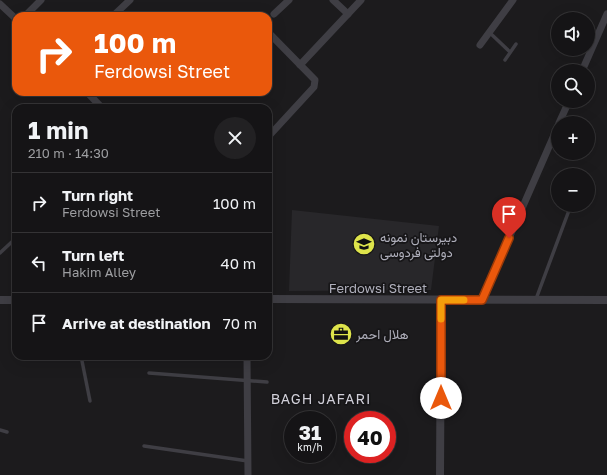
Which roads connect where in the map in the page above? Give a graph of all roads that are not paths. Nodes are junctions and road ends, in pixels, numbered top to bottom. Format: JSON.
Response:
{"nodes":[{"id":1,"x":42,"y":0,"type":"edge"},
{"id":2,"x":289,"y":0,"type":"edge"},
{"id":3,"x":333,"y":0,"type":"edge"},
{"id":4,"x":361,"y":0,"type":"edge"},
{"id":5,"x":513,"y":0,"type":"edge"},
{"id":6,"x":127,"y":1,"type":"edge"},
{"id":7,"x":0,"y":4,"type":"edge"},
{"id":8,"x":29,"y":12,"type":"edge"},
{"id":9,"x":117,"y":12,"type":"edge"},
{"id":10,"x":274,"y":14,"type":"dead end"},
{"id":11,"x":348,"y":14,"type":"junction"},
{"id":12,"x":607,"y":14,"type":"edge"},
{"id":13,"x":12,"y":15,"type":"edge"},
{"id":14,"x":489,"y":32,"type":"junction"},
{"id":15,"x":272,"y":36,"type":"edge"},
{"id":16,"x":516,"y":44,"type":"dead end"},
{"id":17,"x":480,"y":45,"type":"dead end"},
{"id":18,"x":510,"y":52,"type":"junction"},
{"id":19,"x":505,"y":60,"type":"dead end"},
{"id":20,"x":585,"y":64,"type":"edge"},
{"id":21,"x":300,"y":65,"type":"junction"},
{"id":22,"x":91,"y":96,"type":"edge"},
{"id":23,"x":98,"y":104,"type":"edge"},
{"id":24,"x":272,"y":133,"type":"edge"},
{"id":25,"x":551,"y":142,"type":"edge"},
{"id":26,"x":568,"y":212,"type":"edge"},
{"id":27,"x":12,"y":242,"type":"edge"},
{"id":28,"x":0,"y":253,"type":"edge"},
{"id":29,"x":272,"y":299,"type":"edge"},
{"id":30,"x":0,"y":300,"type":"edge"},
{"id":31,"x":12,"y":300,"type":"edge"},
{"id":32,"x":441,"y":300,"type":"junction"},
{"id":33,"x":482,"y":300,"type":"junction"},
{"id":34,"x":535,"y":300,"type":"junction"},
{"id":35,"x":607,"y":300,"type":"edge"},
{"id":36,"x":82,"y":360,"type":"edge"},
{"id":37,"x":247,"y":360,"type":"edge"},
{"id":38,"x":150,"y":373,"type":"dead end"},
{"id":39,"x":247,"y":380,"type":"junction"},
{"id":40,"x":268,"y":382,"type":"dead end"},
{"id":41,"x":90,"y":401,"type":"dead end"},
{"id":42,"x":0,"y":430,"type":"edge"},
{"id":43,"x":7,"y":432,"type":"dead end"},
{"id":44,"x":144,"y":446,"type":"dead end"},
{"id":45,"x":248,"y":461,"type":"junction"},
{"id":46,"x":248,"y":475,"type":"edge"},
{"id":47,"x":440,"y":475,"type":"edge"}],
"edges":[{"from":1,"to":8,"type":"street"},
{"from":2,"to":10,"type":"street"},
{"from":3,"to":11,"type":"street"},
{"from":4,"to":11,"type":"street"},
{"from":5,"to":14,"type":"street"},
{"from":6,"to":9,"type":"street"},
{"from":7,"to":13,"type":"street"},
{"from":11,"to":21,"type":"street"},
{"from":12,"to":20,"type":"street"},
{"from":14,"to":17,"type":"street"},
{"from":14,"to":18,"type":"lane"},
{"from":15,"to":21,"type":"street"},
{"from":16,"to":18,"type":"lane"},
{"from":18,"to":19,"type":"lane"},
{"from":21,"to":24,"type":"street"},
{"from":22,"to":23,"type":"street"},
{"from":25,"to":33,"type":"street"},
{"from":26,"to":34,"type":"lane"},
{"from":27,"to":28,"type":"lane"},
{"from":29,"to":32,"type":"street","name":"Ferdowsi Street"},
{"from":30,"to":31,"type":"street"},
{"from":32,"to":33,"type":"street","name":"Ferdowsi Street"},
{"from":32,"to":47,"type":"street"},
{"from":33,"to":34,"type":"street","name":"Ferdowsi Street"},
{"from":34,"to":35,"type":"street","name":"Ferdowsi Street"},
{"from":36,"to":41,"type":"lane"},
{"from":37,"to":39,"type":"street"},
{"from":38,"to":39,"type":"lane"},
{"from":39,"to":40,"type":"lane"},
{"from":39,"to":45,"type":"street"},
{"from":42,"to":43,"type":"lane"},
{"from":44,"to":45,"type":"lane"},
{"from":45,"to":46,"type":"street"}]}
